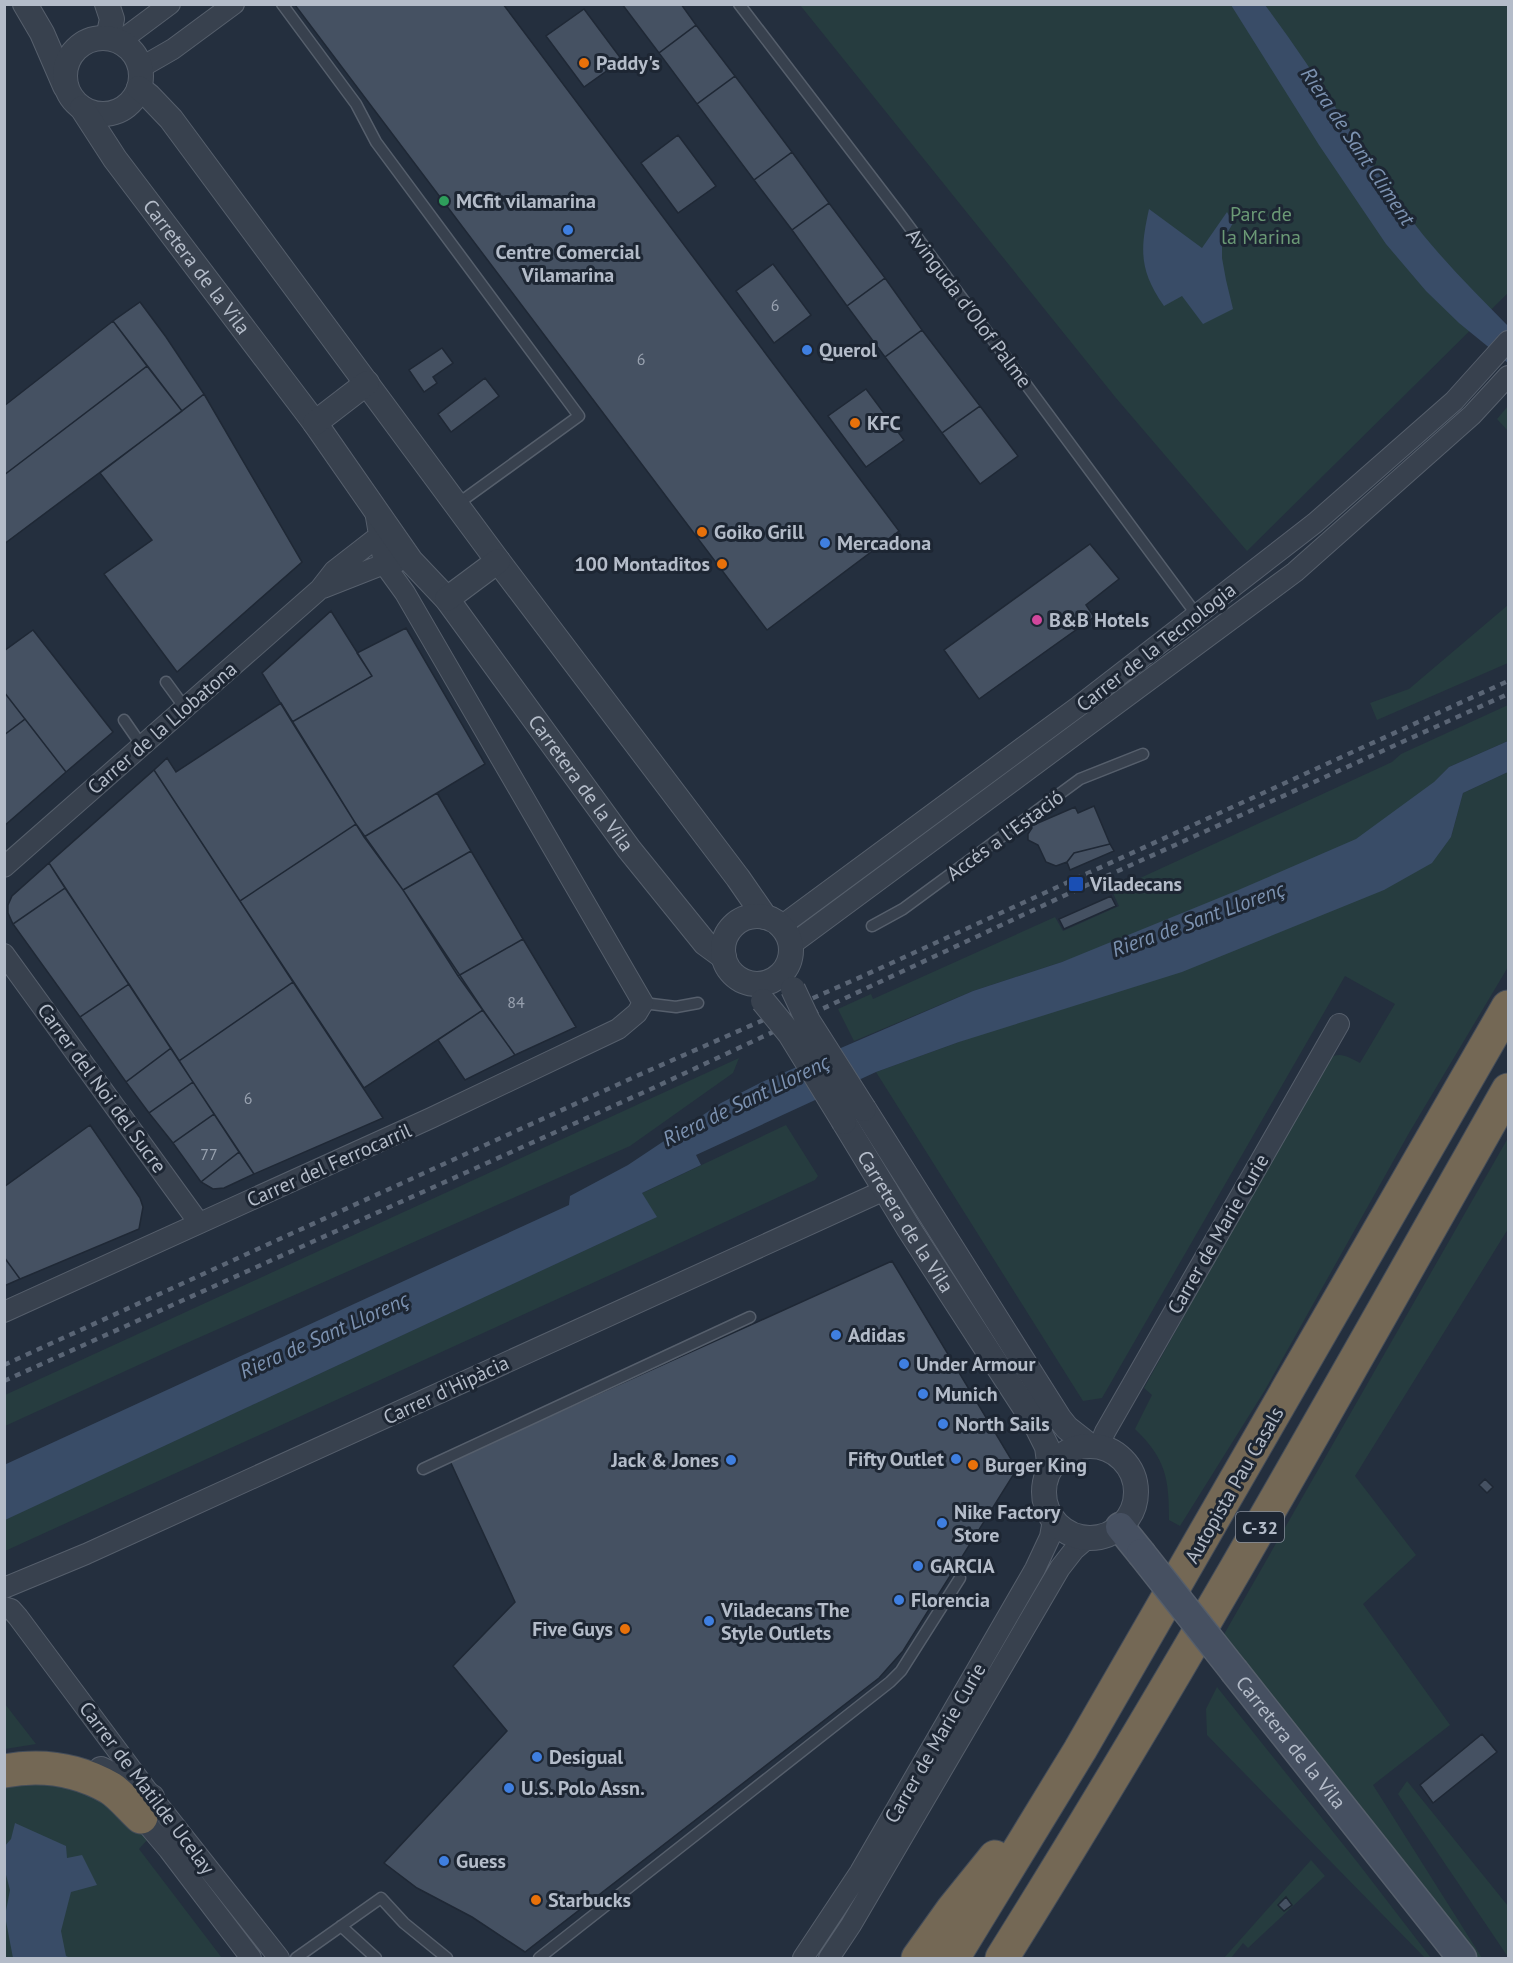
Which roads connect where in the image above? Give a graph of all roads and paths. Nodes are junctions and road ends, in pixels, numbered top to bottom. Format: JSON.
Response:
{"nodes":[{"id":1,"x":25,"y":4,"type":"edge"},
{"id":2,"x":107,"y":4,"type":"edge"},
{"id":3,"x":170,"y":4,"type":"edge"},
{"id":4,"x":234,"y":4,"type":"edge"},
{"id":5,"x":282,"y":4,"type":"edge"},
{"id":6,"x":740,"y":4,"type":"edge"},
{"id":7,"x":114,"y":40,"type":"junction"},
{"id":8,"x":140,"y":78,"type":"junction"},
{"id":9,"x":66,"y":88,"type":"junction"},
{"id":10,"x":82,"y":108,"type":"junction"},
{"id":11,"x":1509,"y":341,"type":"edge"},
{"id":12,"x":1509,"y":376,"type":"edge"},
{"id":13,"x":367,"y":383,"type":"junction"},
{"id":14,"x":315,"y":423,"type":"junction"},
{"id":15,"x":456,"y":505,"type":"junction"},
{"id":16,"x":374,"y":508,"type":"junction"},
{"id":17,"x":379,"y":536,"type":"junction"},
{"id":18,"x":411,"y":561,"type":"junction"},
{"id":19,"x":498,"y":561,"type":"junction"},
{"id":20,"x":384,"y":564,"type":"junction"},
{"id":21,"x":320,"y":589,"type":"junction"},
{"id":22,"x":447,"y":599,"type":"junction"},
{"id":23,"x":1196,"y":614,"type":"junction"},
{"id":24,"x":166,"y":682,"type":"dead end"},
{"id":25,"x":185,"y":708,"type":"junction"},
{"id":26,"x":124,"y":720,"type":"dead end"},
{"id":27,"x":142,"y":746,"type":"junction"},
{"id":28,"x":1143,"y":754,"type":"dead end"},
{"id":29,"x":4,"y":867,"type":"edge"},
{"id":30,"x":872,"y":926,"type":"dead end"},
{"id":31,"x":779,"y":929,"type":"junction"},
{"id":32,"x":4,"y":954,"type":"edge"},
{"id":33,"x":724,"y":957,"type":"junction"},
{"id":34,"x":789,"y":980,"type":"junction"},
{"id":35,"x":745,"y":982,"type":"junction"},
{"id":36,"x":643,"y":1003,"type":"junction"},
{"id":37,"x":698,"y":1004,"type":"dead end"},
{"id":38,"x":1509,"y":1007,"type":"edge"},
{"id":39,"x":1339,"y":1024,"type":"dead end"},
{"id":40,"x":1509,"y":1090,"type":"edge"},
{"id":41,"x":854,"y":1115,"type":"junction"},
{"id":42,"x":887,"y":1189,"type":"junction"},
{"id":43,"x":199,"y":1223,"type":"junction"},
{"id":44,"x":4,"y":1312,"type":"edge"},
{"id":45,"x":750,"y":1317,"type":"dead end"},
{"id":46,"x":1095,"y":1446,"type":"junction"},
{"id":47,"x":423,"y":1469,"type":"dead end"},
{"id":48,"x":1050,"y":1469,"type":"junction"},
{"id":49,"x":1053,"y":1520,"type":"junction"},
{"id":50,"x":1120,"y":1527,"type":"junction"},
{"id":51,"x":1088,"y":1538,"type":"junction"},
{"id":52,"x":58,"y":1567,"type":"junction"},
{"id":53,"x":960,"y":1578,"type":"dead end"},
{"id":54,"x":4,"y":1588,"type":"edge"},
{"id":55,"x":11,"y":1612,"type":"edge"},
{"id":56,"x":1080,"y":1750,"type":"junction"},
{"id":57,"x":4,"y":1756,"type":"edge"},
{"id":58,"x":4,"y":1771,"type":"edge"},
{"id":59,"x":147,"y":1807,"type":"junction"},
{"id":60,"x":341,"y":1926,"type":"junction"},
{"id":61,"x":251,"y":1959,"type":"edge"},
{"id":62,"x":279,"y":1959,"type":"edge"},
{"id":63,"x":296,"y":1959,"type":"edge"},
{"id":64,"x":376,"y":1959,"type":"edge"},
{"id":65,"x":447,"y":1959,"type":"edge"},
{"id":66,"x":539,"y":1959,"type":"edge"},
{"id":67,"x":803,"y":1959,"type":"edge"},
{"id":68,"x":829,"y":1959,"type":"edge"},
{"id":69,"x":918,"y":1959,"type":"edge"},
{"id":70,"x":953,"y":1959,"type":"edge"},
{"id":71,"x":1002,"y":1959,"type":"edge"},
{"id":72,"x":1462,"y":1959,"type":"edge"}],
"edges":[{"from":1,"to":9,"type":"street"},
{"from":2,"to":7,"type":"street"},
{"from":3,"to":7,"type":"street"},
{"from":4,"to":8,"type":"street"},
{"from":5,"to":15,"type":"lane"},
{"from":6,"to":23,"type":"lane","name":"Avinguda d'Olof Palme"},
{"from":7,"to":8,"type":"street"},
{"from":7,"to":9,"type":"street"},
{"from":8,"to":10,"type":"street"},
{"from":8,"to":13,"type":"street"},
{"from":9,"to":10,"type":"street"},
{"from":10,"to":14,"type":"street","name":"Carretera de la Vila"},
{"from":11,"to":23,"type":"street","name":"Carrer de la Tecnologia"},
{"from":12,"to":31,"type":"street","name":"Carrer de la Tecnologia"},
{"from":13,"to":14,"type":"street"},
{"from":13,"to":15,"type":"street"},
{"from":14,"to":16,"type":"street","name":"Carretera de la Vila"},
{"from":15,"to":19,"type":"street"},
{"from":16,"to":17,"type":"street"},
{"from":16,"to":18,"type":"street","name":"Carretera de la Vila"},
{"from":17,"to":20,"type":"street"},
{"from":17,"to":21,"type":"street","name":"Carrer de la Llobatona"},
{"from":18,"to":20,"type":"street","name":"Carrer de la Llobatona"},
{"from":18,"to":22,"type":"street","name":"Carretera de la Vila"},
{"from":19,"to":22,"type":"street"},
{"from":19,"to":31,"type":"street"},
{"from":20,"to":21,"type":"street","name":"Carrer de la Llobatona"},
{"from":20,"to":36,"type":"street"},
{"from":21,"to":25,"type":"street","name":"Carrer de la Llobatona"},
{"from":22,"to":33,"type":"street","name":"Carretera de la Vila"},
{"from":23,"to":31,"type":"street","name":"Carrer de la Tecnologia"},
{"from":24,"to":25,"type":"lane"},
{"from":25,"to":27,"type":"street","name":"Carrer de la Llobatona"},
{"from":26,"to":27,"type":"lane"},
{"from":27,"to":29,"type":"street","name":"Carrer de la Llobatona"},
{"from":28,"to":30,"type":"lane","name":"Accés a l'Estació"},
{"from":31,"to":33,"type":"street"},
{"from":31,"to":34,"type":"street"},
{"from":32,"to":43,"type":"street","name":"Carrer del Noi del Sucre"},
{"from":33,"to":35,"type":"street"},
{"from":34,"to":35,"type":"street"},
{"from":34,"to":41,"type":"street","name":"Carretera de la Vila","bridge":true},
{"from":35,"to":41,"type":"street","name":"Carretera de la Vila","bridge":true},
{"from":36,"to":37,"type":"lane"},
{"from":36,"to":43,"type":"street","name":"Carrer del Ferrocarril"},
{"from":38,"to":56,"type":"highway","name":"Autopista Pau Casals","number":"C-32"},
{"from":39,"to":46,"type":"street","name":"Carrer de Marie Curie"},
{"from":40,"to":71,"type":"highway","number":"C-32"},
{"from":41,"to":42,"type":"street","name":"Carretera de la Vila"},
{"from":41,"to":46,"type":"street","name":"Carretera de la Vila"},
{"from":42,"to":48,"type":"street","name":"Carretera de la Vila"},
{"from":42,"to":52,"type":"street","name":"Carrer d'Hipàcia"},
{"from":43,"to":44,"type":"street","name":"Carrer del Ferrocarril"},
{"from":45,"to":47,"type":"lane"},
{"from":46,"to":48,"type":"street"},
{"from":46,"to":50,"type":"street"},
{"from":48,"to":49,"type":"street"},
{"from":49,"to":51,"type":"street"},
{"from":49,"to":67,"type":"street","name":"Carrer de Marie Curie"},
{"from":50,"to":51,"type":"street"},
{"from":50,"to":72,"type":"main road","name":"Carretera de la Vila","bridge":true},
{"from":51,"to":68,"type":"street","name":"Carrer de Marie Curie"},
{"from":52,"to":54,"type":"street","name":"Carrer d'Hipàcia"},
{"from":52,"to":55,"type":"street","name":"Carrer de Matilde Ucelay"},
{"from":53,"to":66,"type":"lane"},
{"from":55,"to":59,"type":"street","name":"Carrer de Matilde Ucelay"},
{"from":56,"to":69,"type":"highway"},
{"from":56,"to":70,"type":"highway","name":"Autopista Pau Casals","number":"C-32"},
{"from":57,"to":59,"type":"street"},
{"from":58,"to":59,"type":"highway"},
{"from":59,"to":61,"type":"street","name":"Carrer de Matilde Ucelay"},
{"from":59,"to":62,"type":"street","name":"Carrer de Matilde Ucelay"},
{"from":60,"to":63,"type":"lane"},
{"from":60,"to":64,"type":"lane"},
{"from":60,"to":65,"type":"lane"}]}
